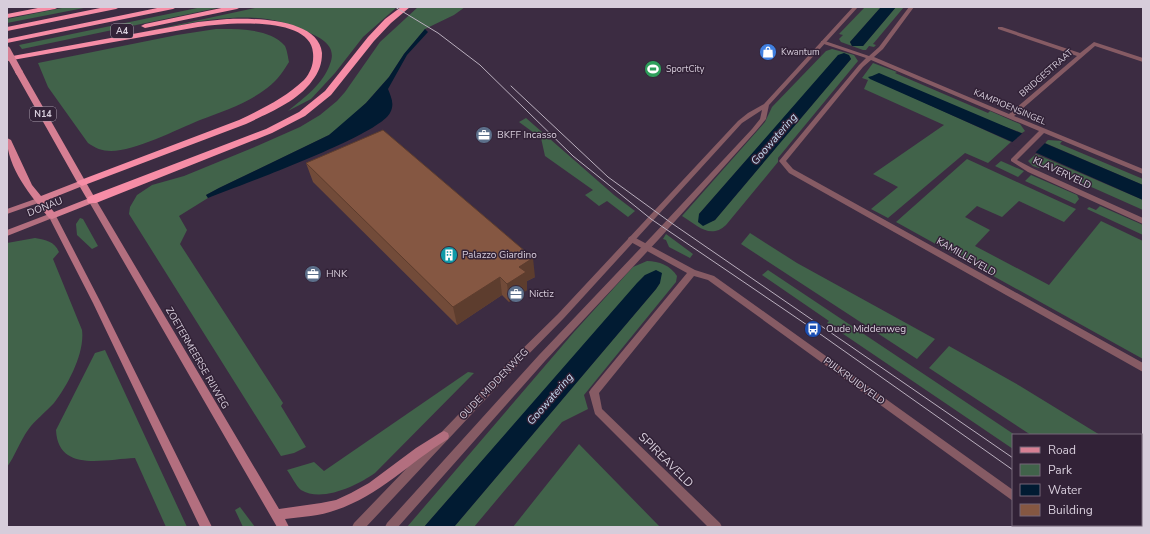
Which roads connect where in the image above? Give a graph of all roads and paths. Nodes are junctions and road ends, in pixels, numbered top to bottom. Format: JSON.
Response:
{"nodes":[{"id":1,"x":55,"y":7,"type":"edge"},
{"id":2,"x":116,"y":7,"type":"edge"},
{"id":3,"x":173,"y":7,"type":"edge"},
{"id":4,"x":237,"y":7,"type":"edge"},
{"id":5,"x":406,"y":7,"type":"edge"},
{"id":6,"x":856,"y":7,"type":"edge"},
{"id":7,"x":912,"y":7,"type":"edge"},
{"id":8,"x":7,"y":16,"type":"edge"},
{"id":9,"x":1000,"y":28,"type":"dead end"},
{"id":10,"x":7,"y":29,"type":"edge"},
{"id":11,"x":7,"y":42,"type":"edge"},
{"id":12,"x":823,"y":42,"type":"junction"},
{"id":13,"x":7,"y":50,"type":"edge"},
{"id":14,"x":1081,"y":56,"type":"junction"},
{"id":15,"x":7,"y":57,"type":"edge"},
{"id":16,"x":871,"y":58,"type":"junction"},
{"id":17,"x":1143,"y":60,"type":"edge"},
{"id":18,"x":766,"y":105,"type":"junction"},
{"id":19,"x":1010,"y":116,"type":"junction"},
{"id":20,"x":1043,"y":130,"type":"junction"},
{"id":21,"x":7,"y":140,"type":"edge"},
{"id":22,"x":1143,"y":172,"type":"edge"},
{"id":23,"x":82,"y":183,"type":"junction"},
{"id":24,"x":38,"y":200,"type":"junction"},
{"id":25,"x":92,"y":200,"type":"junction"},
{"id":26,"x":7,"y":212,"type":"edge"},
{"id":27,"x":52,"y":216,"type":"junction"},
{"id":28,"x":1143,"y":221,"type":"edge"},
{"id":29,"x":7,"y":233,"type":"edge"},
{"id":30,"x":632,"y":239,"type":"junction"},
{"id":31,"x":647,"y":247,"type":"junction"},
{"id":32,"x":692,"y":272,"type":"junction"},
{"id":33,"x":1143,"y":368,"type":"edge"},
{"id":34,"x":444,"y":436,"type":"junction"},
{"id":35,"x":1012,"y":495,"type":"edge"},
{"id":36,"x":276,"y":515,"type":"junction"},
{"id":37,"x":206,"y":527,"type":"edge"},
{"id":38,"x":283,"y":527,"type":"edge"},
{"id":39,"x":358,"y":527,"type":"edge"},
{"id":40,"x":391,"y":527,"type":"edge"},
{"id":41,"x":716,"y":527,"type":"edge"}],
"edges":[{"from":1,"to":8,"type":"highway"},
{"from":2,"to":10,"type":"highway"},
{"from":3,"to":11,"type":"highway","number":"A4"},
{"from":4,"to":15,"type":"highway","number":"A4"},
{"from":5,"to":25,"type":"highway"},
{"from":6,"to":12,"type":"street","name":"OUDE MIDDENWEG"},
{"from":7,"to":16,"type":"street"},
{"from":9,"to":14,"type":"street"},
{"from":12,"to":16,"type":"street","name":"KAMPIOENSINGEL"},
{"from":12,"to":18,"type":"street","name":"OUDE MIDDENWEG"},
{"from":13,"to":23,"type":"main road","number":"N14","bridge":true},
{"from":14,"to":17,"type":"street","name":"BRIDGESTRAAT"},
{"from":14,"to":19,"type":"street","name":"BRIDGESTRAAT"},
{"from":15,"to":23,"type":"highway","number":"A4"},
{"from":16,"to":19,"type":"street","name":"KAMPIOENSINGEL"},
{"from":16,"to":33,"type":"street","name":"KAMILLEVELD"},
{"from":18,"to":30,"type":"street","name":"OUDE MIDDENWEG"},
{"from":18,"to":31,"type":"street","name":"OUDE MIDDENWEG"},
{"from":19,"to":20,"type":"street","name":"KAMPIOENSINGEL"},
{"from":20,"to":22,"type":"street","name":"KAMPIOENSINGEL"},
{"from":20,"to":28,"type":"street","name":"KLAVERVELD"},
{"from":21,"to":24,"type":"main road"},
{"from":23,"to":24,"type":"main road","name":"DONAU"},
{"from":23,"to":25,"type":"main road","number":"N14"},
{"from":24,"to":26,"type":"main road","name":"DONAU"},
{"from":24,"to":27,"type":"main road"},
{"from":25,"to":27,"type":"main road","name":"DONAU"},
{"from":25,"to":36,"type":"main road","name":"ZOETERMEERSE RIJWEG","number":"N14"},
{"from":27,"to":29,"type":"main road","name":"DONAU"},
{"from":27,"to":37,"type":"main road"},
{"from":30,"to":31,"type":"street","name":"PIJLKRUIDVELD"},
{"from":30,"to":34,"type":"street","name":"OUDE MIDDENWEG"},
{"from":31,"to":32,"type":"street","name":"PIJLKRUIDVELD"},
{"from":31,"to":40,"type":"street","name":"OUDE MIDDENWEG"},
{"from":32,"to":35,"type":"street","name":"PIJLKRUIDVELD"},
{"from":32,"to":41,"type":"street","name":"SPIREAVELD"},
{"from":34,"to":36,"type":"main road"},
{"from":34,"to":39,"type":"street","name":"OUDE MIDDENWEG"},
{"from":36,"to":38,"type":"main road","name":"ZOETERMEERSE RIJWEG"}]}
